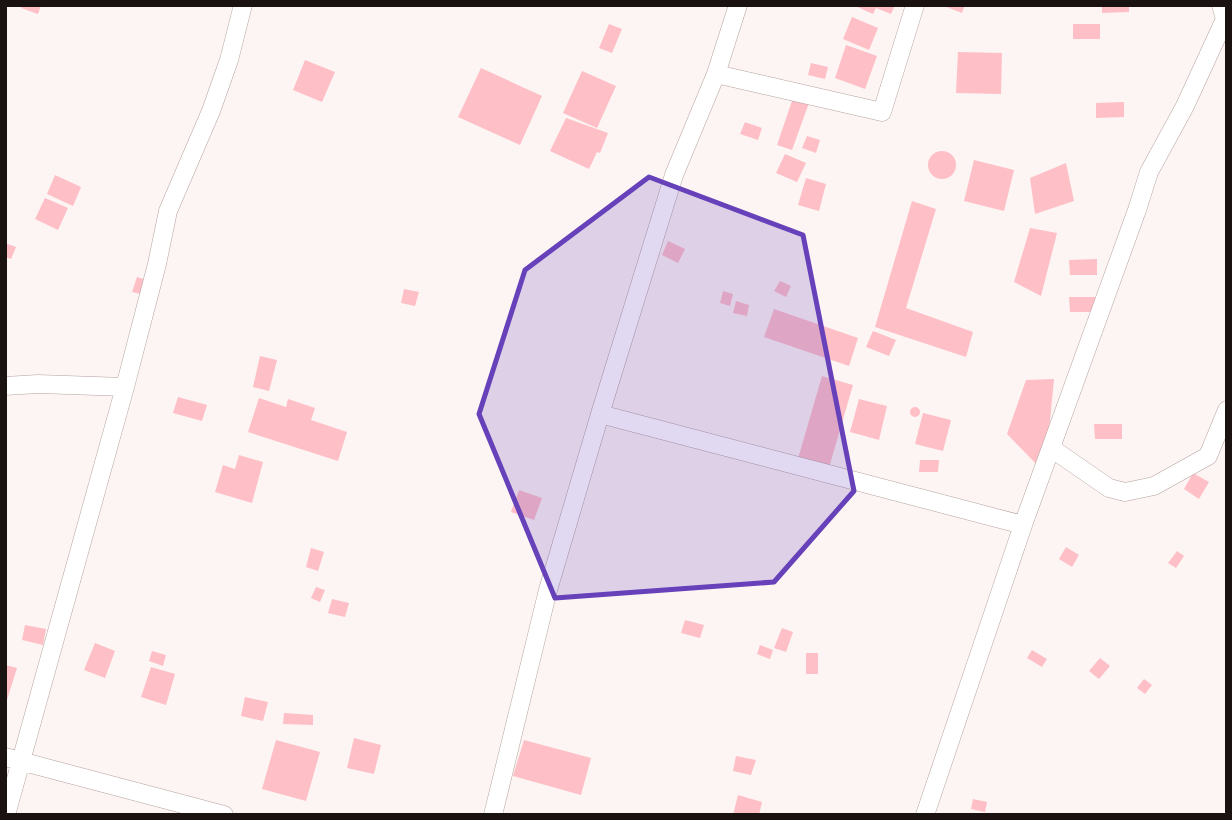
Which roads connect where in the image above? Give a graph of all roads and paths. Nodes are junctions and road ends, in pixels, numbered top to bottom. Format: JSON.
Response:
{"nodes":[{"id":1,"x":243,"y":5,"type":"edge"},
{"id":2,"x":738,"y":5,"type":"edge"},
{"id":3,"x":915,"y":5,"type":"edge"},
{"id":4,"x":1221,"y":5,"type":"edge"},
{"id":5,"x":1223,"y":24,"type":"edge"},
{"id":6,"x":716,"y":74,"type":"junction"},
{"id":7,"x":5,"y":386,"type":"edge"},
{"id":8,"x":125,"y":387,"type":"junction"},
{"id":9,"x":1227,"y":411,"type":"edge"},
{"id":10,"x":600,"y":414,"type":"junction"},
{"id":11,"x":1051,"y":448,"type":"junction"},
{"id":12,"x":1023,"y":524,"type":"junction"},
{"id":13,"x":13,"y":759,"type":"edge"},
{"id":14,"x":6,"y":815,"type":"edge"},
{"id":15,"x":224,"y":815,"type":"edge"},
{"id":16,"x":494,"y":815,"type":"edge"},
{"id":17,"x":925,"y":815,"type":"edge"}],
"edges":[{"from":1,"to":8,"type":"street"},
{"from":2,"to":6,"type":"street"},
{"from":3,"to":6,"type":"street"},
{"from":4,"to":5,"type":"street"},
{"from":5,"to":11,"type":"street"},
{"from":6,"to":10,"type":"street"},
{"from":7,"to":8,"type":"street"},
{"from":8,"to":13,"type":"street"},
{"from":9,"to":11,"type":"street"},
{"from":10,"to":12,"type":"street"},
{"from":10,"to":16,"type":"street"},
{"from":11,"to":12,"type":"street"},
{"from":12,"to":17,"type":"street"},
{"from":13,"to":14,"type":"street"},
{"from":13,"to":15,"type":"street"}]}
